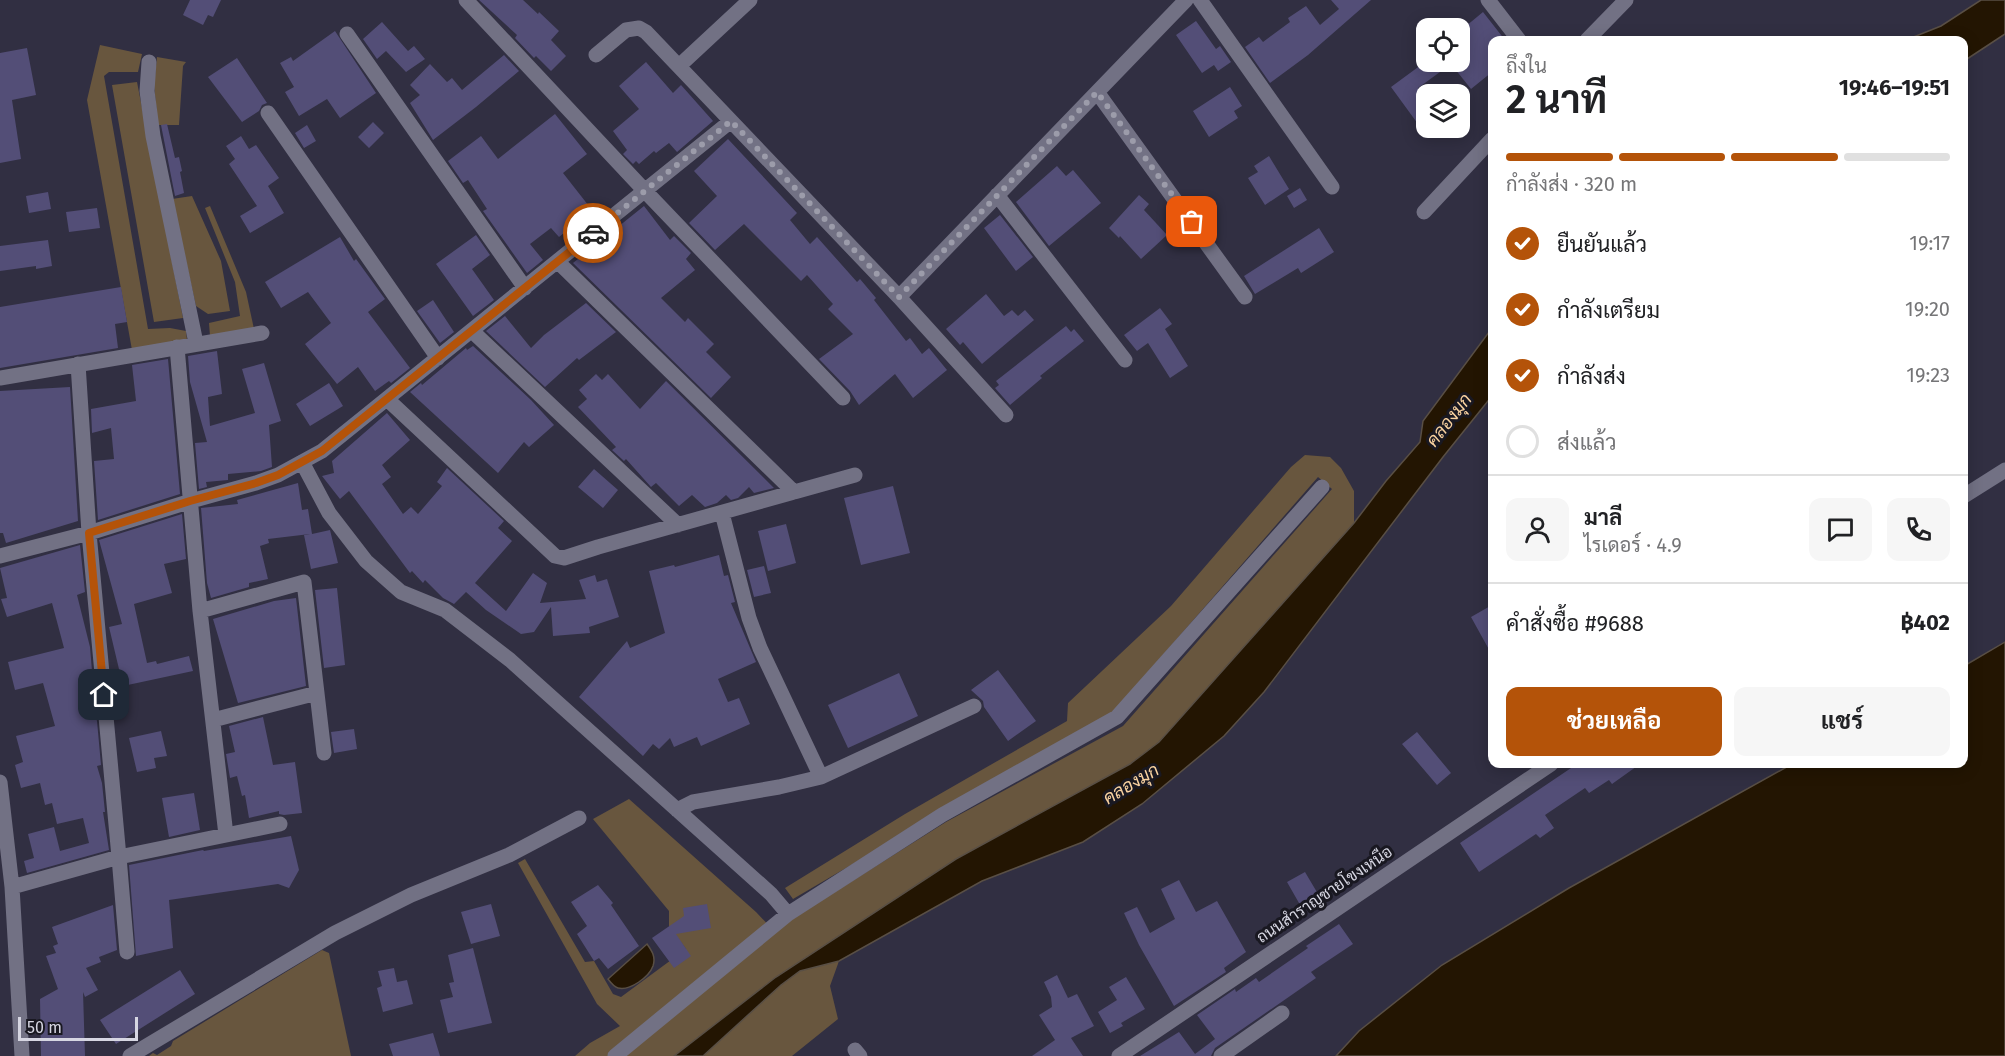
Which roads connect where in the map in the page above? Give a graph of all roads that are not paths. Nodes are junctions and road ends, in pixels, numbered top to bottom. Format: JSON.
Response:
{"nodes":[{"id":1,"x":466,"y":0,"type":"edge"},
{"id":2,"x":750,"y":0,"type":"edge"},
{"id":3,"x":1186,"y":0,"type":"edge"},
{"id":4,"x":1200,"y":0,"type":"edge"},
{"id":5,"x":1488,"y":0,"type":"edge"},
{"id":6,"x":1626,"y":0,"type":"edge"},
{"id":7,"x":347,"y":34,"type":"dead end"},
{"id":8,"x":1517,"y":36,"type":"edge"},
{"id":9,"x":1591,"y":36,"type":"edge"},
{"id":10,"x":596,"y":55,"type":"dead end"},
{"id":11,"x":149,"y":62,"type":"dead end"},
{"id":12,"x":679,"y":66,"type":"junction"},
{"id":13,"x":1097,"y":92,"type":"junction"},
{"id":14,"x":268,"y":113,"type":"dead end"},
{"id":15,"x":731,"y":121,"type":"junction"},
{"id":16,"x":1488,"y":143,"type":"edge"},
{"id":17,"x":1332,"y":187,"type":"dead end"},
{"id":18,"x":645,"y":191,"type":"junction"},
{"id":19,"x":997,"y":195,"type":"junction"},
{"id":20,"x":1424,"y":212,"type":"dead end"},
{"id":21,"x":558,"y":262,"type":"junction"},
{"id":22,"x":525,"y":288,"type":"junction"},
{"id":23,"x":899,"y":297,"type":"junction"},
{"id":24,"x":1245,"y":297,"type":"dead end"},
{"id":25,"x":472,"y":331,"type":"junction"},
{"id":26,"x":262,"y":333,"type":"dead end"},
{"id":27,"x":196,"y":343,"type":"junction"},
{"id":28,"x":177,"y":347,"type":"junction"},
{"id":29,"x":438,"y":358,"type":"junction"},
{"id":30,"x":1125,"y":360,"type":"dead end"},
{"id":31,"x":78,"y":364,"type":"junction"},
{"id":32,"x":0,"y":378,"type":"edge"},
{"id":33,"x":843,"y":398,"type":"dead end"},
{"id":34,"x":387,"y":399,"type":"junction"},
{"id":35,"x":1006,"y":415,"type":"dead end"},
{"id":36,"x":302,"y":462,"type":"junction"},
{"id":37,"x":2005,"y":470,"type":"edge"},
{"id":38,"x":855,"y":475,"type":"dead end"},
{"id":39,"x":1322,"y":487,"type":"dead end"},
{"id":40,"x":794,"y":492,"type":"junction"},
{"id":41,"x":1968,"y":493,"type":"edge"},
{"id":42,"x":190,"y":501,"type":"junction"},
{"id":43,"x":722,"y":513,"type":"junction"},
{"id":44,"x":678,"y":525,"type":"junction"},
{"id":45,"x":89,"y":533,"type":"junction"},
{"id":46,"x":0,"y":556,"type":"edge"},
{"id":47,"x":200,"y":611,"type":"junction"},
{"id":48,"x":317,"y":693,"type":"junction"},
{"id":49,"x":974,"y":706,"type":"dead end"},
{"id":50,"x":213,"y":720,"type":"junction"},
{"id":51,"x":324,"y":753,"type":"dead end"},
{"id":52,"x":1545,"y":768,"type":"edge"},
{"id":53,"x":821,"y":777,"type":"junction"},
{"id":54,"x":0,"y":782,"type":"edge"},
{"id":55,"x":678,"y":810,"type":"junction"},
{"id":56,"x":2,"y":813,"type":"edge"},
{"id":57,"x":579,"y":818,"type":"dead end"},
{"id":58,"x":280,"y":824,"type":"dead end"},
{"id":59,"x":226,"y":835,"type":"junction"},
{"id":60,"x":119,"y":857,"type":"junction"},
{"id":61,"x":12,"y":887,"type":"junction"},
{"id":62,"x":788,"y":914,"type":"junction"},
{"id":63,"x":127,"y":952,"type":"dead end"},
{"id":64,"x":1282,"y":1013,"type":"dead end"},
{"id":65,"x":22,"y":1056,"type":"edge"},
{"id":66,"x":129,"y":1056,"type":"edge"},
{"id":67,"x":615,"y":1056,"type":"edge"},
{"id":68,"x":1119,"y":1056,"type":"edge"},
{"id":69,"x":1221,"y":1056,"type":"edge"}],
"edges":[{"from":1,"to":18,"type":"street"},
{"from":2,"to":12,"type":"street"},
{"from":3,"to":13,"type":"street"},
{"from":4,"to":17,"type":"street"},
{"from":5,"to":8,"type":"street"},
{"from":6,"to":9,"type":"street"},
{"from":7,"to":22,"type":"street"},
{"from":10,"to":12,"type":"street"},
{"from":11,"to":27,"type":"street"},
{"from":12,"to":15,"type":"street"},
{"from":13,"to":19,"type":"street"},
{"from":13,"to":24,"type":"street"},
{"from":14,"to":29,"type":"street"},
{"from":15,"to":18,"type":"street"},
{"from":15,"to":23,"type":"street"},
{"from":16,"to":20,"type":"street"},
{"from":18,"to":21,"type":"street"},
{"from":18,"to":33,"type":"street"},
{"from":19,"to":23,"type":"street"},
{"from":19,"to":30,"type":"street"},
{"from":21,"to":22,"type":"street"},
{"from":21,"to":40,"type":"street"},
{"from":22,"to":25,"type":"street"},
{"from":23,"to":35,"type":"street"},
{"from":25,"to":29,"type":"street"},
{"from":25,"to":44,"type":"street"},
{"from":26,"to":27,"type":"street"},
{"from":27,"to":28,"type":"street"},
{"from":28,"to":31,"type":"street"},
{"from":28,"to":42,"type":"street"},
{"from":29,"to":34,"type":"street"},
{"from":31,"to":32,"type":"street"},
{"from":31,"to":45,"type":"street"},
{"from":34,"to":36,"type":"street"},
{"from":34,"to":44,"type":"street"},
{"from":36,"to":42,"type":"street"},
{"from":36,"to":55,"type":"street"},
{"from":37,"to":41,"type":"street"},
{"from":38,"to":40,"type":"street"},
{"from":39,"to":62,"type":"street"},
{"from":40,"to":43,"type":"street"},
{"from":42,"to":45,"type":"street"},
{"from":42,"to":47,"type":"street"},
{"from":43,"to":44,"type":"street"},
{"from":43,"to":53,"type":"street"},
{"from":45,"to":46,"type":"street"},
{"from":45,"to":60,"type":"street"},
{"from":47,"to":48,"type":"street"},
{"from":47,"to":50,"type":"street"},
{"from":48,"to":50,"type":"street"},
{"from":48,"to":51,"type":"street"},
{"from":49,"to":53,"type":"street"},
{"from":50,"to":59,"type":"street"},
{"from":52,"to":68,"type":"street","name":"ถนนสำราญชายโขงเหนือ"},
{"from":53,"to":55,"type":"street"},
{"from":54,"to":56,"type":"street"},
{"from":55,"to":62,"type":"street"},
{"from":56,"to":61,"type":"street"},
{"from":57,"to":66,"type":"street"},
{"from":58,"to":59,"type":"street"},
{"from":59,"to":60,"type":"street"},
{"from":60,"to":61,"type":"street"},
{"from":60,"to":63,"type":"street"},
{"from":61,"to":65,"type":"street"},
{"from":62,"to":67,"type":"street"},
{"from":64,"to":69,"type":"street"}]}
